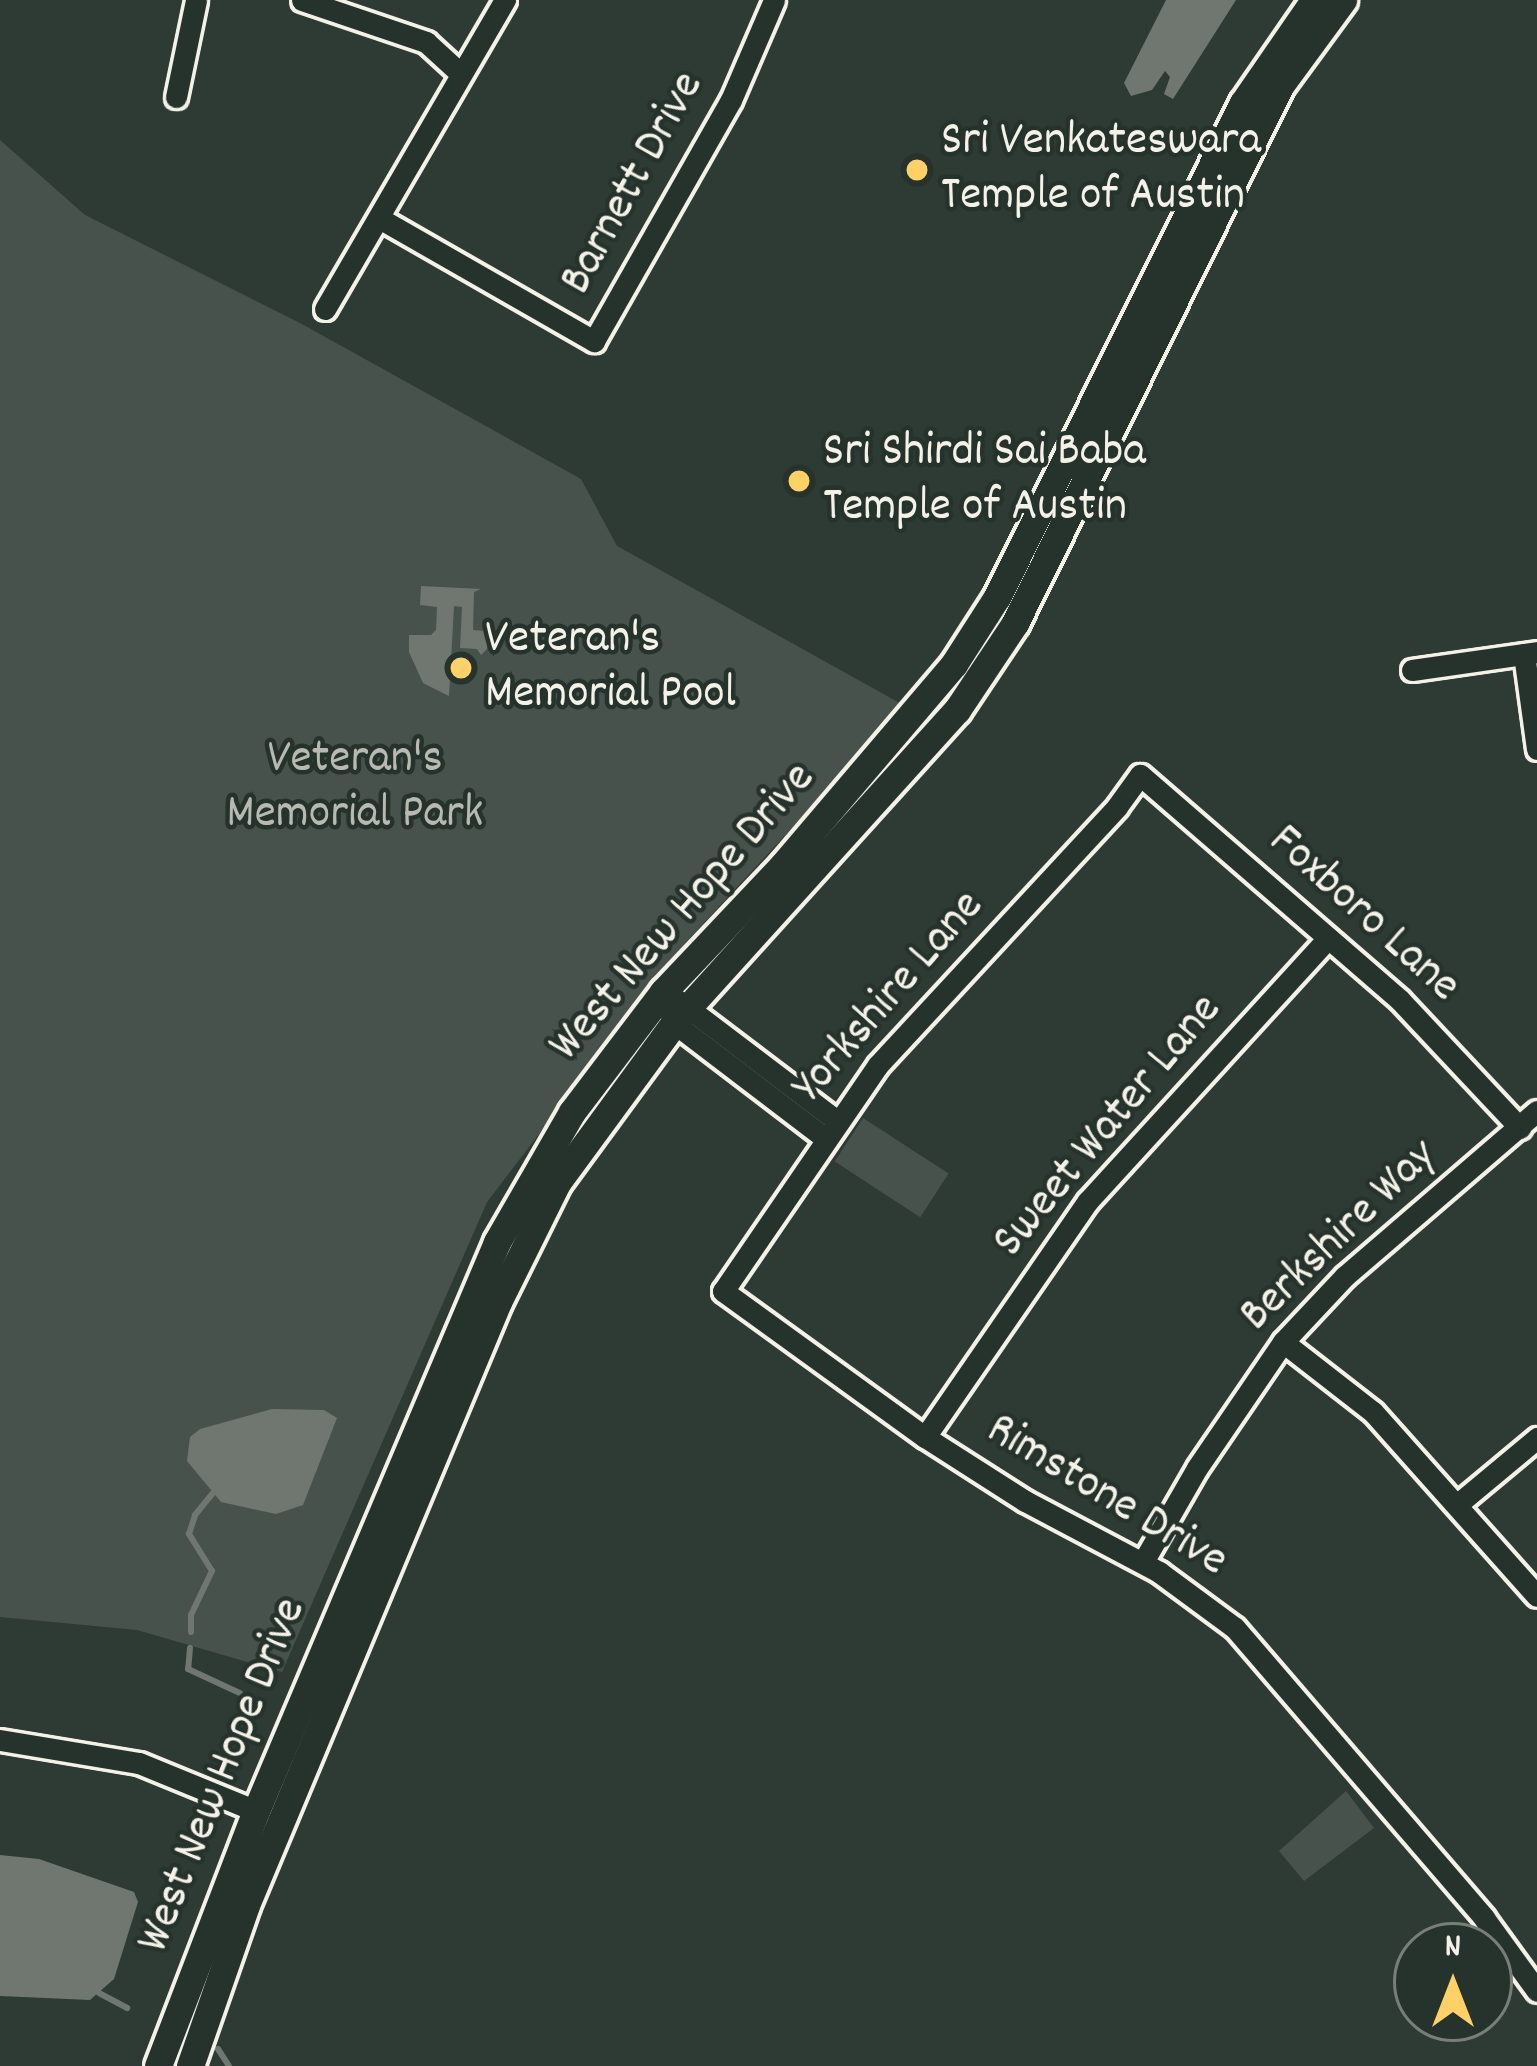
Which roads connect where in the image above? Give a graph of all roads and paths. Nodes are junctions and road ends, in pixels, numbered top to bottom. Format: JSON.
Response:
{"nodes":[{"id":1,"x":196,"y":0,"type":"edge"},
{"id":2,"x":302,"y":0,"type":"edge"},
{"id":3,"x":505,"y":0,"type":"edge"},
{"id":4,"x":774,"y":0,"type":"edge"},
{"id":5,"x":1314,"y":0,"type":"edge"},
{"id":6,"x":1342,"y":0,"type":"edge"},
{"id":7,"x":461,"y":74,"type":"junction"},
{"id":8,"x":176,"y":97,"type":"dead end"},
{"id":9,"x":380,"y":218,"type":"junction"},
{"id":10,"x":325,"y":309,"type":"dead end"},
{"id":11,"x":1530,"y":653,"type":"edge"},
{"id":12,"x":1412,"y":670,"type":"dead end"},
{"id":13,"x":1537,"y":749,"type":"edge"},
{"id":14,"x":1140,"y":775,"type":"joint"},
{"id":15,"x":1328,"y":938,"type":"junction"},
{"id":16,"x":662,"y":992,"type":"junction"},
{"id":17,"x":682,"y":1015,"type":"junction"},
{"id":18,"x":1537,"y":1112,"type":"edge"},
{"id":19,"x":1520,"y":1128,"type":"junction"},
{"id":20,"x":831,"y":1129,"type":"junction"},
{"id":21,"x":723,"y":1292,"type":"joint"},
{"id":22,"x":1283,"y":1342,"type":"junction"},
{"id":23,"x":925,"y":1437,"type":"junction"},
{"id":24,"x":1537,"y":1438,"type":"edge"},
{"id":25,"x":1459,"y":1503,"type":"junction"},
{"id":26,"x":1142,"y":1562,"type":"junction"},
{"id":27,"x":1537,"y":1596,"type":"edge"},
{"id":28,"x":0,"y":1740,"type":"edge"},
{"id":29,"x":256,"y":1811,"type":"junction"},
{"id":30,"x":1535,"y":1985,"type":"edge"},
{"id":31,"x":158,"y":2066,"type":"edge"},
{"id":32,"x":190,"y":2066,"type":"edge"}],
"edges":[{"from":1,"to":8,"type":"street"},
{"from":2,"to":7,"type":"street"},
{"from":3,"to":7,"type":"street"},
{"from":4,"to":9,"type":"street","name":"Barnett Drive"},
{"from":5,"to":16,"type":"main road","name":"West New Hope Drive"},
{"from":6,"to":17,"type":"main road","name":"West New Hope Drive"},
{"from":7,"to":9,"type":"street"},
{"from":9,"to":10,"type":"street"},
{"from":11,"to":12,"type":"street"},
{"from":11,"to":13,"type":"street"},
{"from":14,"to":15,"type":"street","name":"Foxboro Lane"},
{"from":14,"to":20,"type":"street","name":"Yorkshire Lane"},
{"from":15,"to":19,"type":"street","name":"Foxboro Lane"},
{"from":15,"to":23,"type":"street","name":"Sweet Water Lane"},
{"from":16,"to":17,"type":"street"},
{"from":16,"to":29,"type":"main road","name":"West New Hope Drive"},
{"from":17,"to":20,"type":"street"},
{"from":17,"to":32,"type":"main road","name":"West New Hope Drive"},
{"from":18,"to":19,"type":"street","name":"Berkshire Way"},
{"from":19,"to":22,"type":"street","name":"Berkshire Way"},
{"from":20,"to":21,"type":"street","name":"Yorkshire Lane"},
{"from":21,"to":23,"type":"street","name":"Rimstone Drive"},
{"from":22,"to":25,"type":"street"},
{"from":22,"to":26,"type":"street","name":"Berkshire Way"},
{"from":23,"to":26,"type":"street","name":"Rimstone Drive"},
{"from":24,"to":25,"type":"street"},
{"from":25,"to":27,"type":"street"},
{"from":26,"to":30,"type":"street","name":"Rimstone Drive"},
{"from":28,"to":29,"type":"street"},
{"from":29,"to":31,"type":"main road","name":"West New Hope Drive"}]}
